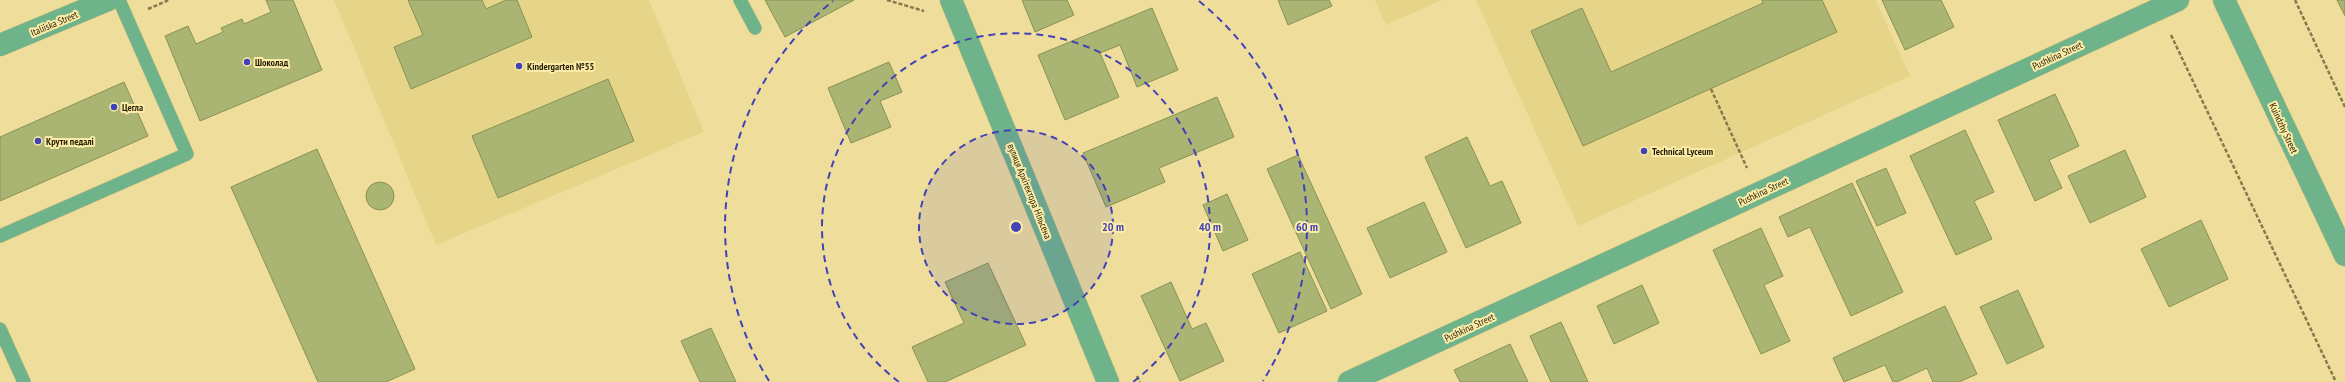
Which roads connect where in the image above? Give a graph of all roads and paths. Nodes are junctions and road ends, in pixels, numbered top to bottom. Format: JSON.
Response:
{"nodes":[{"id":1,"x":108,"y":0,"type":"edge"},
{"id":2,"x":119,"y":0,"type":"edge"},
{"id":3,"x":740,"y":0,"type":"edge"},
{"id":4,"x":887,"y":0,"type":"edge"},
{"id":5,"x":951,"y":0,"type":"edge"},
{"id":6,"x":2224,"y":0,"type":"edge"},
{"id":7,"x":2295,"y":0,"type":"edge"},
{"id":8,"x":2168,"y":4,"type":"edge"},
{"id":9,"x":924,"y":11,"type":"dead end"},
{"id":10,"x":755,"y":28,"type":"dead end"},
{"id":11,"x":0,"y":45,"type":"edge"},
{"id":12,"x":1710,"y":89,"type":"dead end"},
{"id":13,"x":2345,"y":107,"type":"edge"},
{"id":14,"x":1758,"y":193,"type":"junction"},
{"id":15,"x":0,"y":236,"type":"edge"},
{"id":16,"x":2345,"y":255,"type":"edge"},
{"id":17,"x":0,"y":329,"type":"edge"},
{"id":18,"x":24,"y":382,"type":"edge"},
{"id":19,"x":1108,"y":382,"type":"edge"},
{"id":20,"x":1349,"y":382,"type":"edge"},
{"id":21,"x":2336,"y":382,"type":"edge"}],
"edges":[{"from":1,"to":11,"type":"street","name":"Italiiska Street"},
{"from":2,"to":15,"type":"lane"},
{"from":3,"to":10,"type":"lane"},
{"from":4,"to":9,"type":"path"},
{"from":5,"to":19,"type":"street","name":"вулиця Архітектора Нільсена"},
{"from":6,"to":16,"type":"street","name":"Kuindzhy Street"},
{"from":7,"to":13,"type":"path"},
{"from":8,"to":14,"type":"street","name":"Pushkina Street"},
{"from":8,"to":21,"type":"path"},
{"from":12,"to":14,"type":"path"},
{"from":14,"to":20,"type":"street","name":"Pushkina Street"},
{"from":17,"to":18,"type":"lane"}]}
